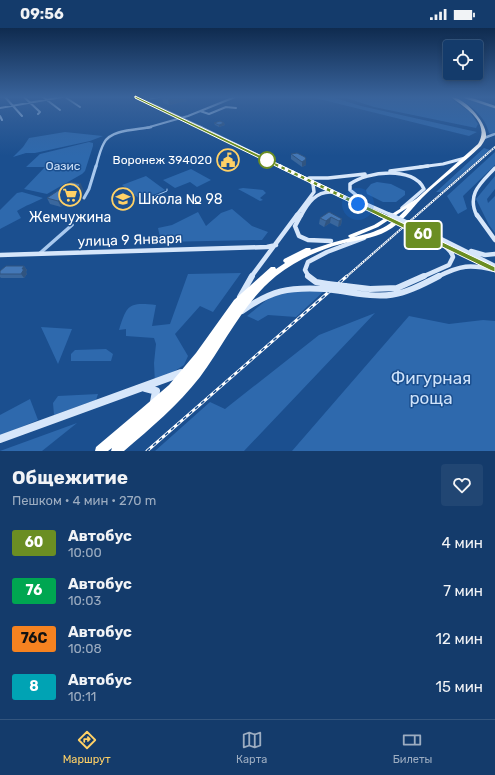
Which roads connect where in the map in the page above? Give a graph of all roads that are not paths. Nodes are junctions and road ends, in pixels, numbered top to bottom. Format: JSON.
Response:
{"nodes":[{"id":1,"x":0,"y":116,"type":"edge"},
{"id":2,"x":180,"y":117,"type":"edge"},
{"id":3,"x":186,"y":117,"type":"edge"},
{"id":4,"x":478,"y":117,"type":"edge"},
{"id":5,"x":183,"y":118,"type":"junction"},
{"id":6,"x":2,"y":120,"type":"dead end"},
{"id":7,"x":495,"y":134,"type":"edge"},
{"id":8,"x":484,"y":138,"type":"junction"},
{"id":9,"x":465,"y":158,"type":"junction"},
{"id":10,"x":495,"y":168,"type":"edge"},
{"id":11,"x":307,"y":178,"type":"junction"},
{"id":12,"x":341,"y":195,"type":"junction"},
{"id":13,"x":84,"y":198,"type":"dead end"},
{"id":14,"x":419,"y":198,"type":"junction"},
{"id":15,"x":402,"y":208,"type":"junction"},
{"id":16,"x":386,"y":214,"type":"junction"},
{"id":17,"x":72,"y":225,"type":"dead end"},
{"id":18,"x":427,"y":234,"type":"junction"},
{"id":19,"x":367,"y":237,"type":"junction"},
{"id":20,"x":330,"y":241,"type":"junction"},
{"id":21,"x":436,"y":241,"type":"junction"},
{"id":22,"x":495,"y":241,"type":"edge"},
{"id":23,"x":449,"y":243,"type":"junction"},
{"id":24,"x":276,"y":245,"type":"junction"},
{"id":25,"x":261,"y":247,"type":"junction"},
{"id":26,"x":39,"y":254,"type":"junction"},
{"id":27,"x":269,"y":254,"type":"junction"},
{"id":28,"x":495,"y":254,"type":"edge"},
{"id":29,"x":0,"y":255,"type":"edge"},
{"id":30,"x":495,"y":266,"type":"edge"},
{"id":31,"x":495,"y":270,"type":"edge"},
{"id":32,"x":326,"y":287,"type":"junction"},
{"id":33,"x":237,"y":302,"type":"junction"},
{"id":34,"x":239,"y":313,"type":"junction"},
{"id":35,"x":192,"y":365,"type":"junction"},
{"id":36,"x":142,"y":388,"type":"junction"},
{"id":37,"x":152,"y":407,"type":"junction"},
{"id":38,"x":0,"y":439,"type":"edge"},
{"id":39,"x":100,"y":451,"type":"edge"},
{"id":40,"x":116,"y":451,"type":"edge"}],
"edges":[{"from":1,"to":6,"type":"street"},
{"from":2,"to":5,"type":"main road"},
{"from":3,"to":5,"type":"street"},
{"from":4,"to":8,"type":"highway"},
{"from":5,"to":11,"type":"main road"},
{"from":5,"to":13,"type":"street"},
{"from":7,"to":8,"type":"street"},
{"from":8,"to":9,"type":"highway"},
{"from":9,"to":11,"type":"main road"},
{"from":9,"to":14,"type":"highway"},
{"from":10,"to":22,"type":"main road"},
{"from":11,"to":12,"type":"main road"},
{"from":11,"to":16,"type":"main road"},
{"from":11,"to":24,"type":"main road"},
{"from":12,"to":16,"type":"main road"},
{"from":12,"to":20,"type":"main road"},
{"from":14,"to":15,"type":"highway"},
{"from":14,"to":19,"type":"highway"},
{"from":15,"to":16,"type":"main road"},
{"from":15,"to":20,"type":"highway"},
{"from":16,"to":18,"type":"main road","bridge":true},
{"from":17,"to":26,"type":"street"},
{"from":18,"to":21,"type":"main road"},
{"from":18,"to":23,"type":"main road"},
{"from":19,"to":32,"type":"main road"},
{"from":19,"to":34,"type":"highway"},
{"from":20,"to":33,"type":"highway"},
{"from":21,"to":31,"type":"main road"},
{"from":21,"to":32,"type":"main road","bridge":true},
{"from":23,"to":28,"type":"main road"},
{"from":23,"to":30,"type":"main road"},
{"from":24,"to":25,"type":"main road","name":"улица 9 Января"},
{"from":24,"to":27,"type":"main road"},
{"from":25,"to":26,"type":"main road","name":"улица 9 Января"},
{"from":25,"to":27,"type":"main road"},
{"from":26,"to":29,"type":"main road","name":"улица 9 Января"},
{"from":27,"to":33,"type":"main road"},
{"from":31,"to":32,"type":"main road","bridge":true},
{"from":32,"to":34,"type":"main road"},
{"from":33,"to":35,"type":"highway"},
{"from":34,"to":40,"type":"highway"},
{"from":35,"to":36,"type":"main road"},
{"from":35,"to":37,"type":"highway"},
{"from":36,"to":37,"type":"main road"},
{"from":36,"to":38,"type":"main road"},
{"from":37,"to":39,"type":"highway"}]}
